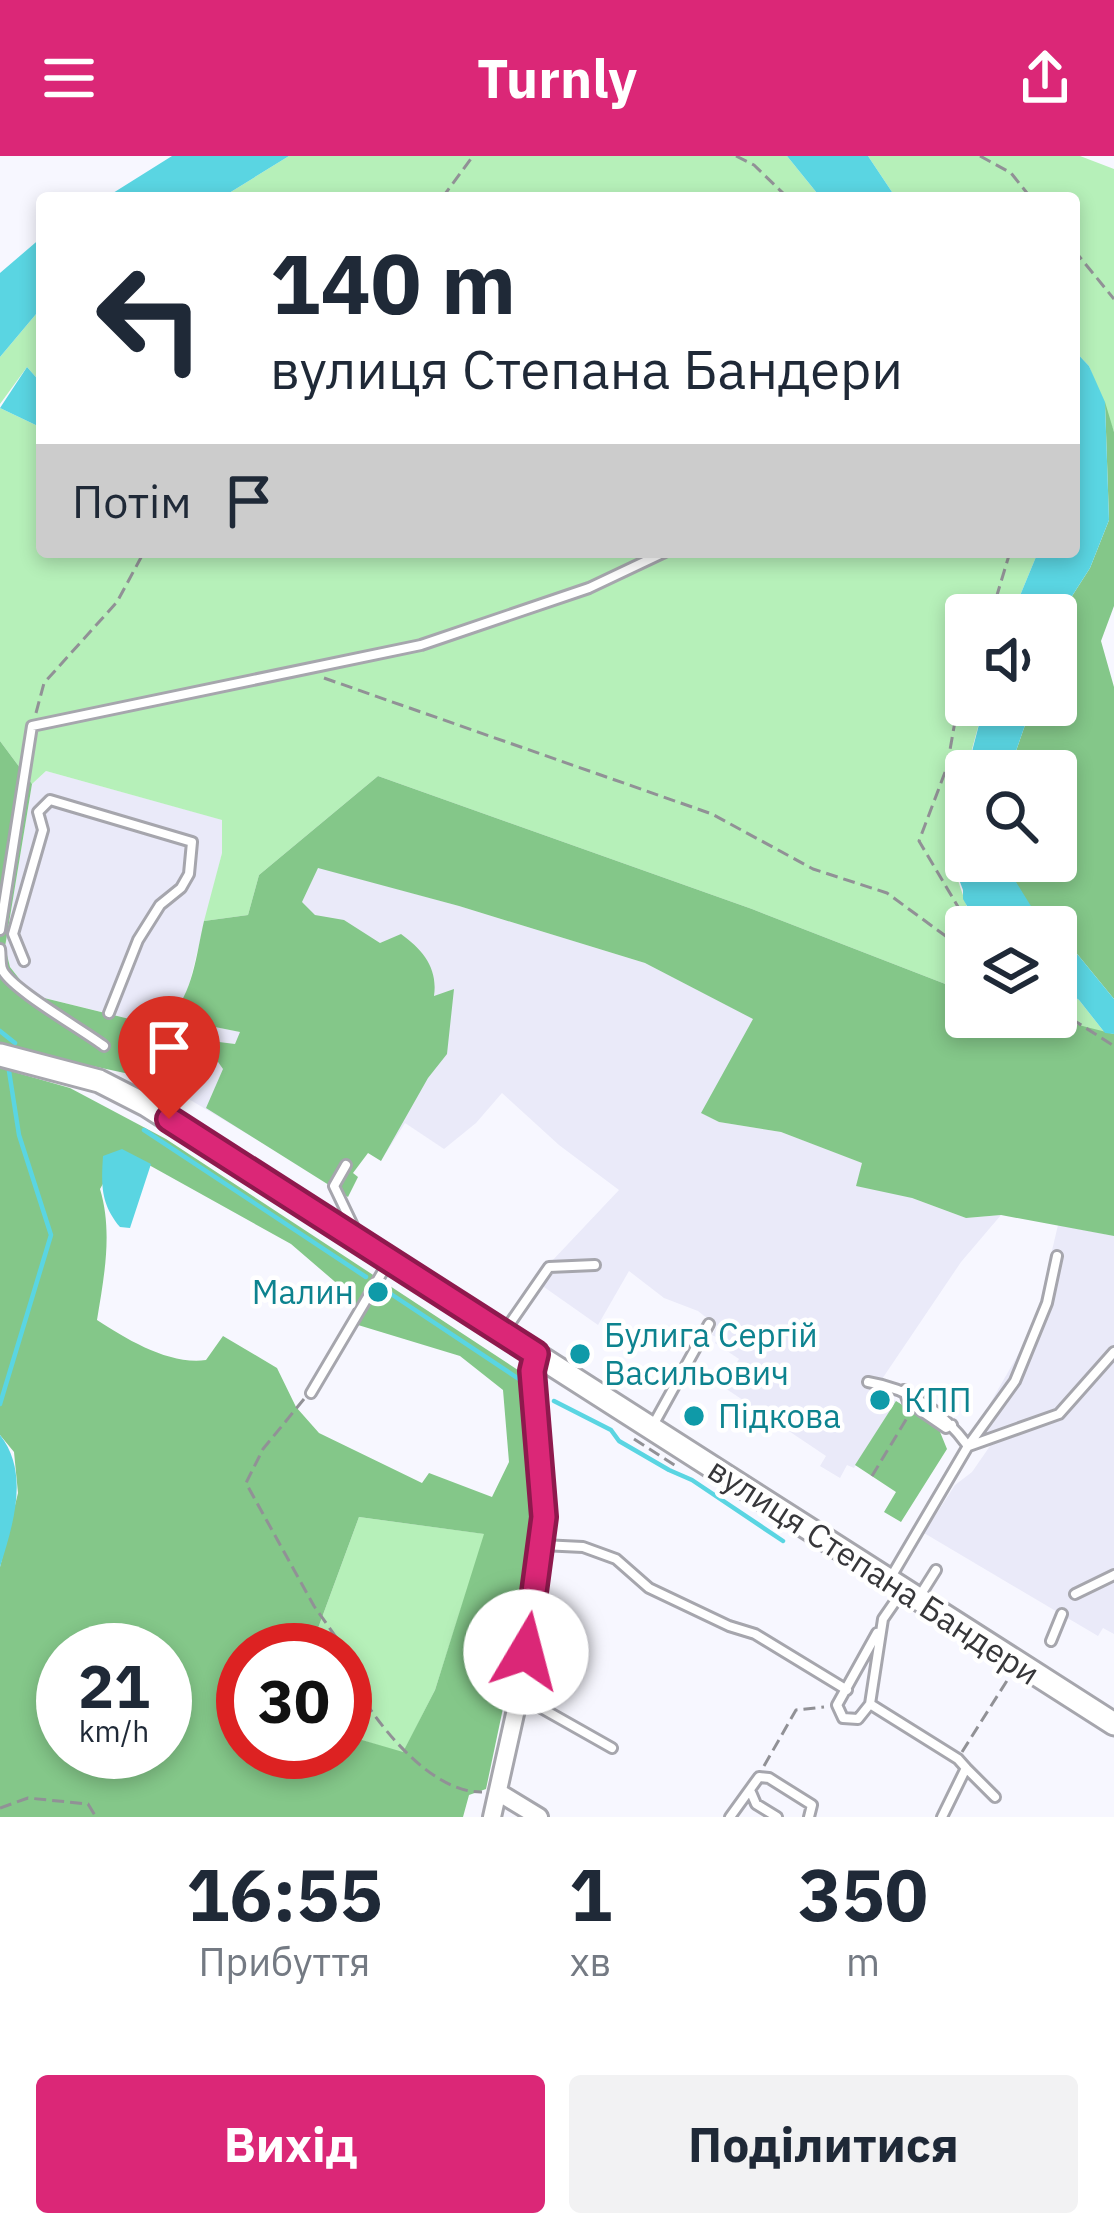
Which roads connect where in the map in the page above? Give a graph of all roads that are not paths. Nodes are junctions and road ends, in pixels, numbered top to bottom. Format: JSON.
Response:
{"nodes":[{"id":1,"x":652,"y":558,"type":"edge"},
{"id":2,"x":0,"y":930,"type":"edge"},
{"id":3,"x":0,"y":949,"type":"edge"},
{"id":4,"x":24,"y":962,"type":"dead end"},
{"id":5,"x":109,"y":1013,"type":"dead end"},
{"id":6,"x":104,"y":1046,"type":"dead end"},
{"id":7,"x":8,"y":1057,"type":"edge"},
{"id":8,"x":346,"y":1165,"type":"dead end"},
{"id":9,"x":359,"y":1239,"type":"junction"},
{"id":10,"x":1057,"y":1256,"type":"dead end"},
{"id":11,"x":390,"y":1259,"type":"junction"},
{"id":12,"x":595,"y":1265,"type":"dead end"},
{"id":13,"x":709,"y":1324,"type":"dead end"},
{"id":14,"x":503,"y":1332,"type":"junction"},
{"id":15,"x":1114,"y":1352,"type":"edge"},
{"id":16,"x":536,"y":1354,"type":"junction"},
{"id":17,"x":868,"y":1382,"type":"dead end"},
{"id":18,"x":904,"y":1389,"type":"junction"},
{"id":19,"x":311,"y":1393,"type":"road end"},
{"id":20,"x":535,"y":1398,"type":"joint"},
{"id":21,"x":952,"y":1424,"type":"junction"},
{"id":22,"x":652,"y":1427,"type":"junction"},
{"id":23,"x":968,"y":1446,"type":"junction"},
{"id":24,"x":541,"y":1545,"type":"junction"},
{"id":25,"x":936,"y":1570,"type":"dead end"},
{"id":26,"x":1114,"y":1575,"type":"edge"},
{"id":27,"x":904,"y":1589,"type":"junction"},
{"id":28,"x":1081,"y":1594,"type":"dead end"},
{"id":29,"x":883,"y":1618,"type":"junction"},
{"id":30,"x":1065,"y":1618,"type":"dead end"},
{"id":31,"x":1051,"y":1641,"type":"dead end"},
{"id":32,"x":847,"y":1690,"type":"junction"},
{"id":33,"x":519,"y":1696,"type":"junction"},
{"id":34,"x":870,"y":1704,"type":"junction"},
{"id":35,"x":1114,"y":1724,"type":"edge"},
{"id":36,"x":612,"y":1748,"type":"dead end"},
{"id":37,"x":966,"y":1768,"type":"junction"},
{"id":38,"x":749,"y":1788,"type":"junction"},
{"id":39,"x":498,"y":1792,"type":"junction"},
{"id":40,"x":995,"y":1797,"type":"dead end"},
{"id":41,"x":492,"y":1817,"type":"edge"},
{"id":42,"x":539,"y":1817,"type":"edge"},
{"id":43,"x":730,"y":1817,"type":"edge"},
{"id":44,"x":777,"y":1817,"type":"edge"},
{"id":45,"x":809,"y":1817,"type":"edge"},
{"id":46,"x":941,"y":1817,"type":"edge"}],
"edges":[{"from":1,"to":2,"type":"lane"},
{"from":3,"to":6,"type":"lane"},
{"from":4,"to":5,"type":"lane"},
{"from":7,"to":9,"type":"street","name":"вулиця Степана Бандери"},
{"from":8,"to":9,"type":"lane"},
{"from":9,"to":11,"type":"street","name":"вулиця Степана Бандери"},
{"from":10,"to":23,"type":"lane"},
{"from":11,"to":14,"type":"street","name":"вулиця Степана Бандери"},
{"from":11,"to":19,"type":"lane"},
{"from":12,"to":14,"type":"lane"},
{"from":13,"to":22,"type":"lane"},
{"from":14,"to":16,"type":"street","name":"вулиця Степана Бандери"},
{"from":15,"to":23,"type":"lane"},
{"from":16,"to":20,"type":"street"},
{"from":16,"to":22,"type":"street","name":"вулиця Степана Бандери"},
{"from":17,"to":18,"type":"lane"},
{"from":18,"to":21,"type":"lane"},
{"from":18,"to":21,"type":"lane"},
{"from":20,"to":24,"type":"street"},
{"from":21,"to":23,"type":"lane"},
{"from":22,"to":27,"type":"street","name":"вулиця Степана Бандери"},
{"from":23,"to":27,"type":"lane"},
{"from":24,"to":32,"type":"lane"},
{"from":24,"to":33,"type":"street"},
{"from":25,"to":27,"type":"lane"},
{"from":26,"to":28,"type":"lane"},
{"from":27,"to":29,"type":"lane"},
{"from":27,"to":35,"type":"street","name":"вулиця Степана Бандери"},
{"from":29,"to":32,"type":"lane"},
{"from":29,"to":34,"type":"lane"},
{"from":30,"to":31,"type":"lane"},
{"from":32,"to":34,"type":"lane"},
{"from":33,"to":36,"type":"lane"},
{"from":33,"to":39,"type":"street"},
{"from":34,"to":37,"type":"lane"},
{"from":37,"to":40,"type":"lane"},
{"from":37,"to":46,"type":"lane"},
{"from":38,"to":43,"type":"lane"},
{"from":38,"to":44,"type":"lane"},
{"from":38,"to":45,"type":"lane"},
{"from":39,"to":41,"type":"street"},
{"from":39,"to":42,"type":"street"}]}
